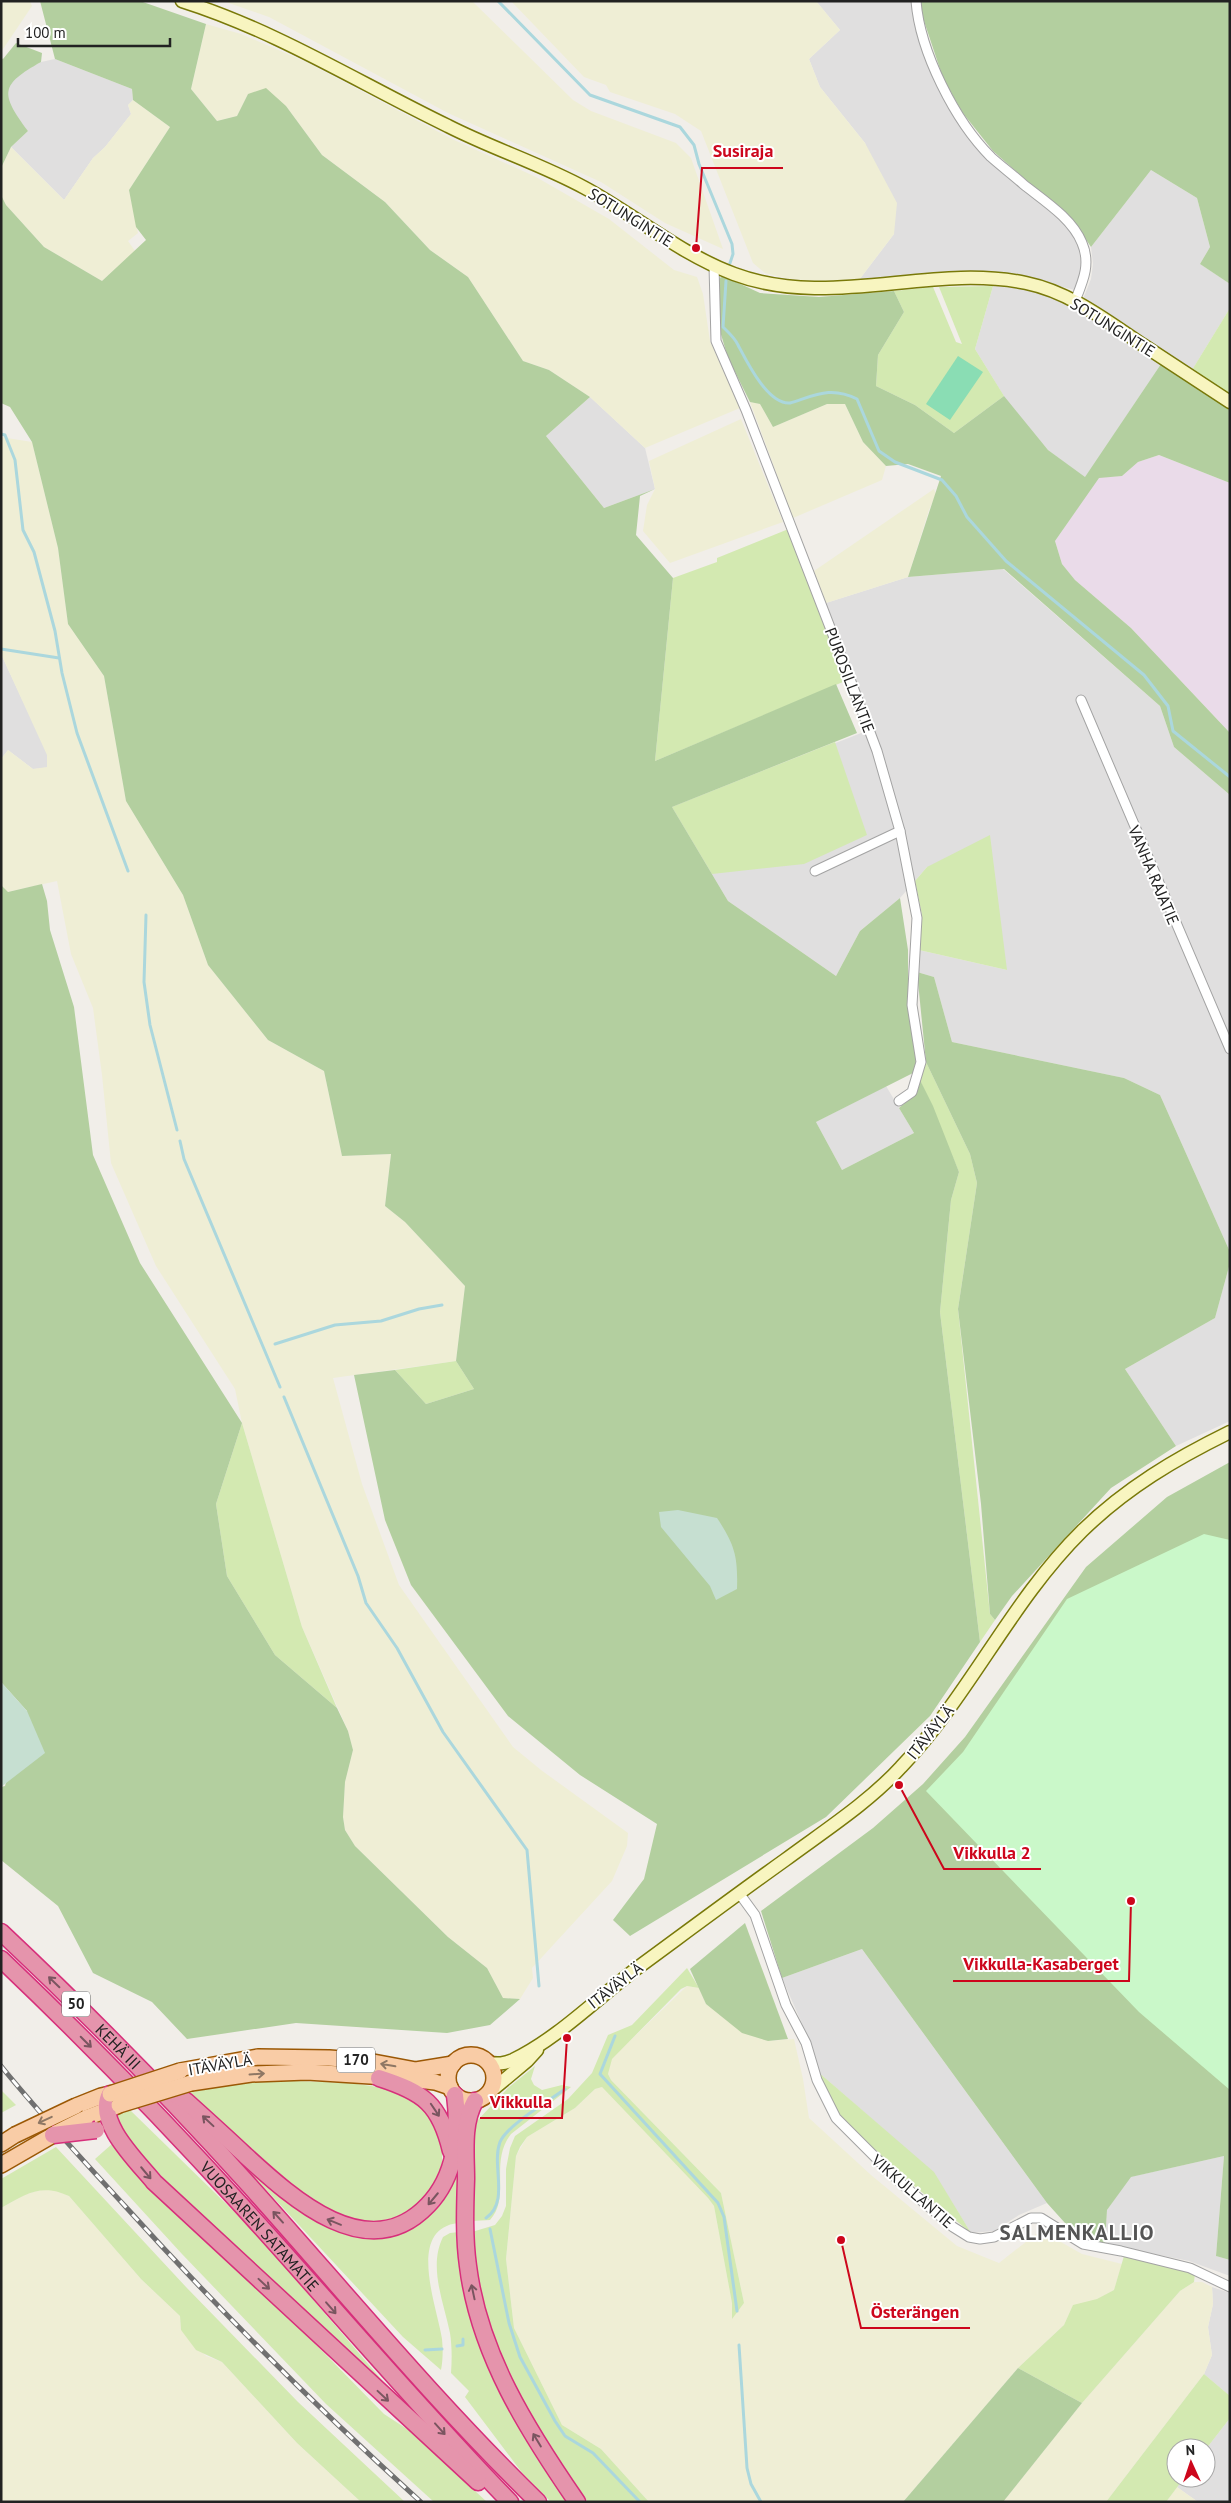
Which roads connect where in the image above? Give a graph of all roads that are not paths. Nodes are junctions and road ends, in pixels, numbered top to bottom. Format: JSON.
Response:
{"nodes":[{"id":1,"x":182,"y":1,"type":"edge"},
{"id":2,"x":916,"y":1,"type":"edge"},
{"id":3,"x":714,"y":266,"type":"junction"},
{"id":4,"x":1075,"y":301,"type":"junction"},
{"id":5,"x":1230,"y":402,"type":"edge"},
{"id":6,"x":1081,"y":700,"type":"dead end"},
{"id":7,"x":900,"y":831,"type":"junction"},
{"id":8,"x":815,"y":871,"type":"dead end"},
{"id":9,"x":1230,"y":1049,"type":"edge"},
{"id":10,"x":899,"y":1101,"type":"dead end"},
{"id":11,"x":1230,"y":1432,"type":"edge"},
{"id":12,"x":738,"y":1893,"type":"junction"},
{"id":13,"x":1,"y":1932,"type":"edge"},
{"id":14,"x":1,"y":1959,"type":"edge"},
{"id":15,"x":547,"y":2039,"type":"junction"},
{"id":16,"x":489,"y":2063,"type":"junction"},
{"id":17,"x":453,"y":2064,"type":"junction"},
{"id":18,"x":150,"y":2078,"type":"junction"},
{"id":19,"x":378,"y":2078,"type":"junction"},
{"id":20,"x":452,"y":2091,"type":"junction"},
{"id":21,"x":491,"y":2091,"type":"junction"},
{"id":22,"x":475,"y":2101,"type":"junction"},
{"id":23,"x":112,"y":2103,"type":"junction"},
{"id":24,"x":91,"y":2124,"type":"junction"},
{"id":25,"x":53,"y":2134,"type":"joint"},
{"id":26,"x":115,"y":2136,"type":"junction"},
{"id":27,"x":1,"y":2144,"type":"edge"},
{"id":28,"x":452,"y":2155,"type":"junction"},
{"id":29,"x":1,"y":2165,"type":"edge"},
{"id":30,"x":1230,"y":2287,"type":"edge"},
{"id":31,"x":504,"y":2502,"type":"edge"},
{"id":32,"x":510,"y":2502,"type":"edge"},
{"id":33,"x":538,"y":2502,"type":"edge"},
{"id":34,"x":577,"y":2502,"type":"edge"}],
"edges":[{"from":1,"to":3,"type":"street","name":"SOTUNGINTIE"},
{"from":2,"to":4,"type":"street"},
{"from":3,"to":4,"type":"street","name":"SOTUNGINTIE"},
{"from":3,"to":7,"type":"street","name":"PUROSILLANTIE"},
{"from":4,"to":5,"type":"street","name":"SOTUNGINTIE"},
{"from":6,"to":9,"type":"street","name":"VANHA RAJATIE"},
{"from":7,"to":8,"type":"street"},
{"from":7,"to":10,"type":"street","name":"PUROSILLANTIE"},
{"from":11,"to":12,"type":"street","name":"ITÄVÄYLÄ"},
{"from":12,"to":15,"type":"street","name":"ITÄVÄYLÄ"},
{"from":12,"to":30,"type":"street","name":"VIKKULLANTIE"},
{"from":18,"to":13,"type":"highway","name":"KEHÄ III","number":"50","one_way":true},
{"from":14,"to":32,"type":"highway","name":"VUOSAAREN SATAMATIE","one_way":true},
{"from":15,"to":16,"type":"street","name":"ITÄVÄYLÄ"},
{"from":15,"to":21,"type":"street","name":"ITÄVÄYLÄ"},
{"from":16,"to":17,"type":"main road"},
{"from":16,"to":21,"type":"main road"},
{"from":17,"to":20,"type":"main road"},
{"from":17,"to":23,"type":"main road","name":"ITÄVÄYLÄ","number":"170","one_way":true,"bridge":true},
{"from":28,"to":18,"type":"highway","one_way":true},
{"from":33,"to":18,"type":"highway","name":"VUOSAAREN SATAMATIE","one_way":true},
{"from":19,"to":20,"type":"main road","name":"ITÄVÄYLÄ","number":"170"},
{"from":23,"to":19,"type":"main road","name":"ITÄVÄYLÄ","number":"170","one_way":true,"bridge":true},
{"from":19,"to":28,"type":"highway","one_way":true},
{"from":20,"to":22,"type":"main road"},
{"from":20,"to":28,"type":"highway"},
{"from":21,"to":22,"type":"main road"},
{"from":34,"to":22,"type":"highway","one_way":true},
{"from":23,"to":24,"type":"main road","name":"ITÄVÄYLÄ","number":"170"},
{"from":23,"to":26,"type":"highway"},
{"from":23,"to":27,"type":"main road","name":"ITÄVÄYLÄ","number":"170","one_way":true,"bridge":true},
{"from":24,"to":25,"type":"highway","bridge":true},
{"from":24,"to":26,"type":"highway"},
{"from":25,"to":29,"type":"main road"},
{"from":26,"to":31,"type":"highway","one_way":true}]}
